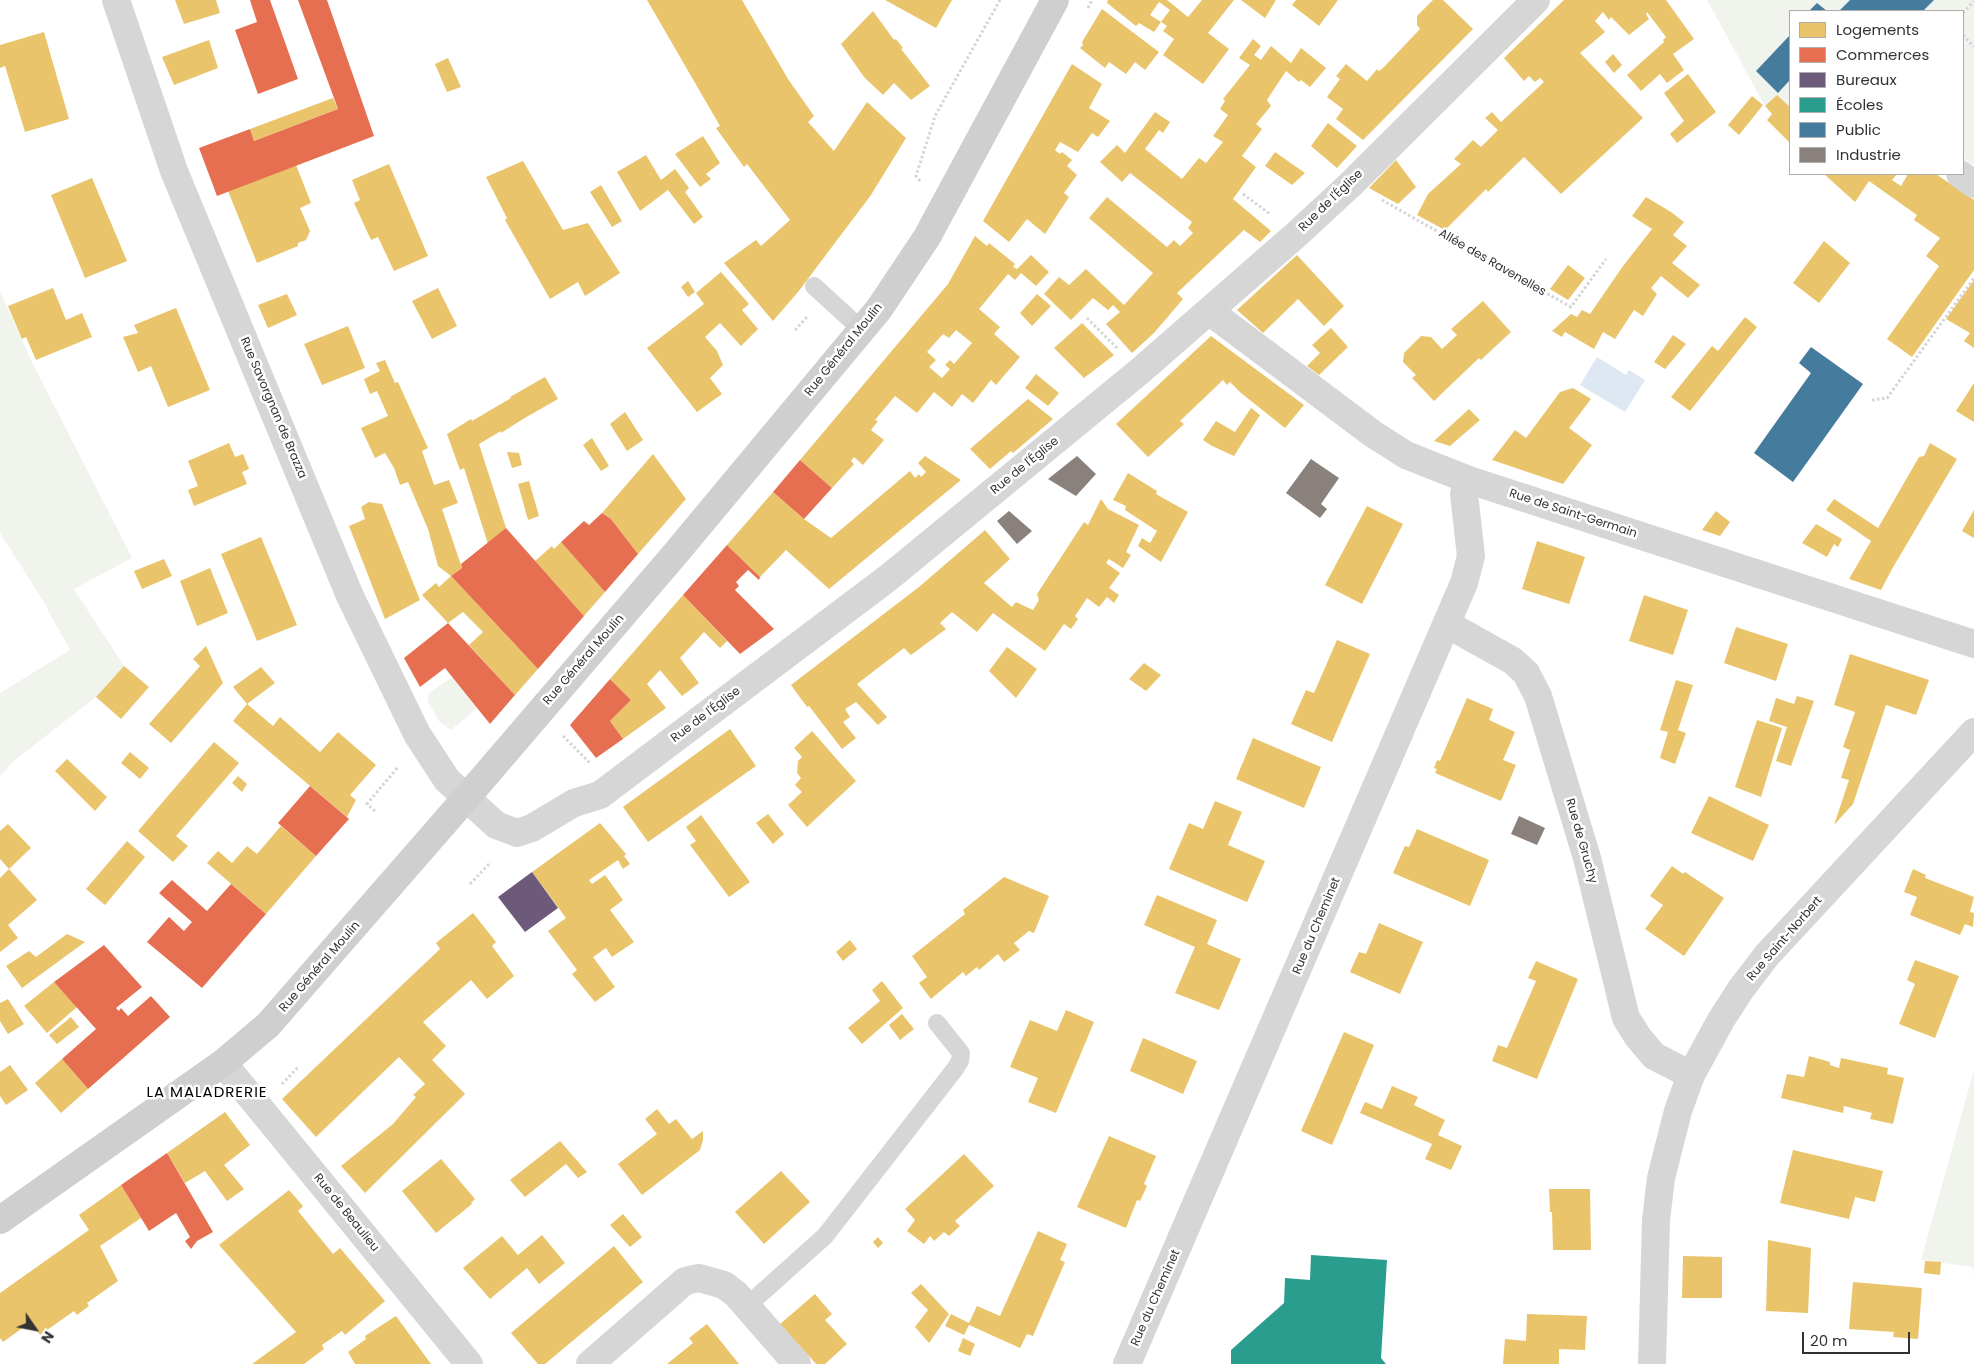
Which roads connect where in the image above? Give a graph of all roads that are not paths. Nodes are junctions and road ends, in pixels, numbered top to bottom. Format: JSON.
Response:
{"nodes":[{"id":1,"x":116,"y":0,"type":"edge"},
{"id":2,"x":1055,"y":0,"type":"edge"},
{"id":3,"x":1536,"y":0,"type":"edge"},
{"id":4,"x":1961,"y":175,"type":"edge"},
{"id":5,"x":1974,"y":184,"type":"edge"},
{"id":6,"x":814,"y":286,"type":"dead end"},
{"id":7,"x":1209,"y":311,"type":"junction"},
{"id":8,"x":862,"y":330,"type":"junction"},
{"id":9,"x":1469,"y":480,"type":"junction"},
{"id":10,"x":1447,"y":624,"type":"junction"},
{"id":11,"x":1974,"y":644,"type":"edge"},
{"id":12,"x":1974,"y":732,"type":"edge"},
{"id":13,"x":466,"y":798,"type":"junction"},
{"id":14,"x":937,"y":1023,"type":"dead end"},
{"id":15,"x":223,"y":1063,"type":"junction"},
{"id":16,"x":1691,"y":1075,"type":"junction"},
{"id":17,"x":0,"y":1220,"type":"edge"},
{"id":18,"x":747,"y":1306,"type":"junction"},
{"id":19,"x":469,"y":1364,"type":"edge"},
{"id":20,"x":590,"y":1364,"type":"edge"},
{"id":21,"x":798,"y":1364,"type":"edge"},
{"id":22,"x":1127,"y":1364,"type":"edge"},
{"id":23,"x":1652,"y":1364,"type":"edge"}],
"edges":[{"from":1,"to":13,"type":"street","name":"Rue Savorgnan de Brazza"},
{"from":2,"to":8,"type":"main road","name":"Rue Général Moulin"},
{"from":3,"to":7,"type":"street","name":"Rue de l'Église"},
{"from":4,"to":5,"type":"street"},
{"from":6,"to":8,"type":"lane"},
{"from":7,"to":9,"type":"street","name":"Rue de Saint-Germain"},
{"from":7,"to":13,"type":"street","name":"Rue de l'Église"},
{"from":8,"to":13,"type":"main road","name":"Rue Général Moulin"},
{"from":9,"to":10,"type":"street","name":"Rue du Cheminet"},
{"from":9,"to":11,"type":"street","name":"Rue de Saint-Germain"},
{"from":10,"to":16,"type":"street","name":"Rue de Gruchy"},
{"from":10,"to":22,"type":"street","name":"Rue du Cheminet"},
{"from":12,"to":16,"type":"street","name":"Rue Saint-Norbert"},
{"from":13,"to":15,"type":"main road","name":"Rue Général Moulin"},
{"from":14,"to":18,"type":"lane"},
{"from":15,"to":17,"type":"main road","name":"Rue Général Moulin"},
{"from":15,"to":19,"type":"street","name":"Rue de Beaulieu"},
{"from":16,"to":23,"type":"street","name":"Rue Saint-Norbert"},
{"from":18,"to":20,"type":"street"},
{"from":18,"to":21,"type":"street"}]}
